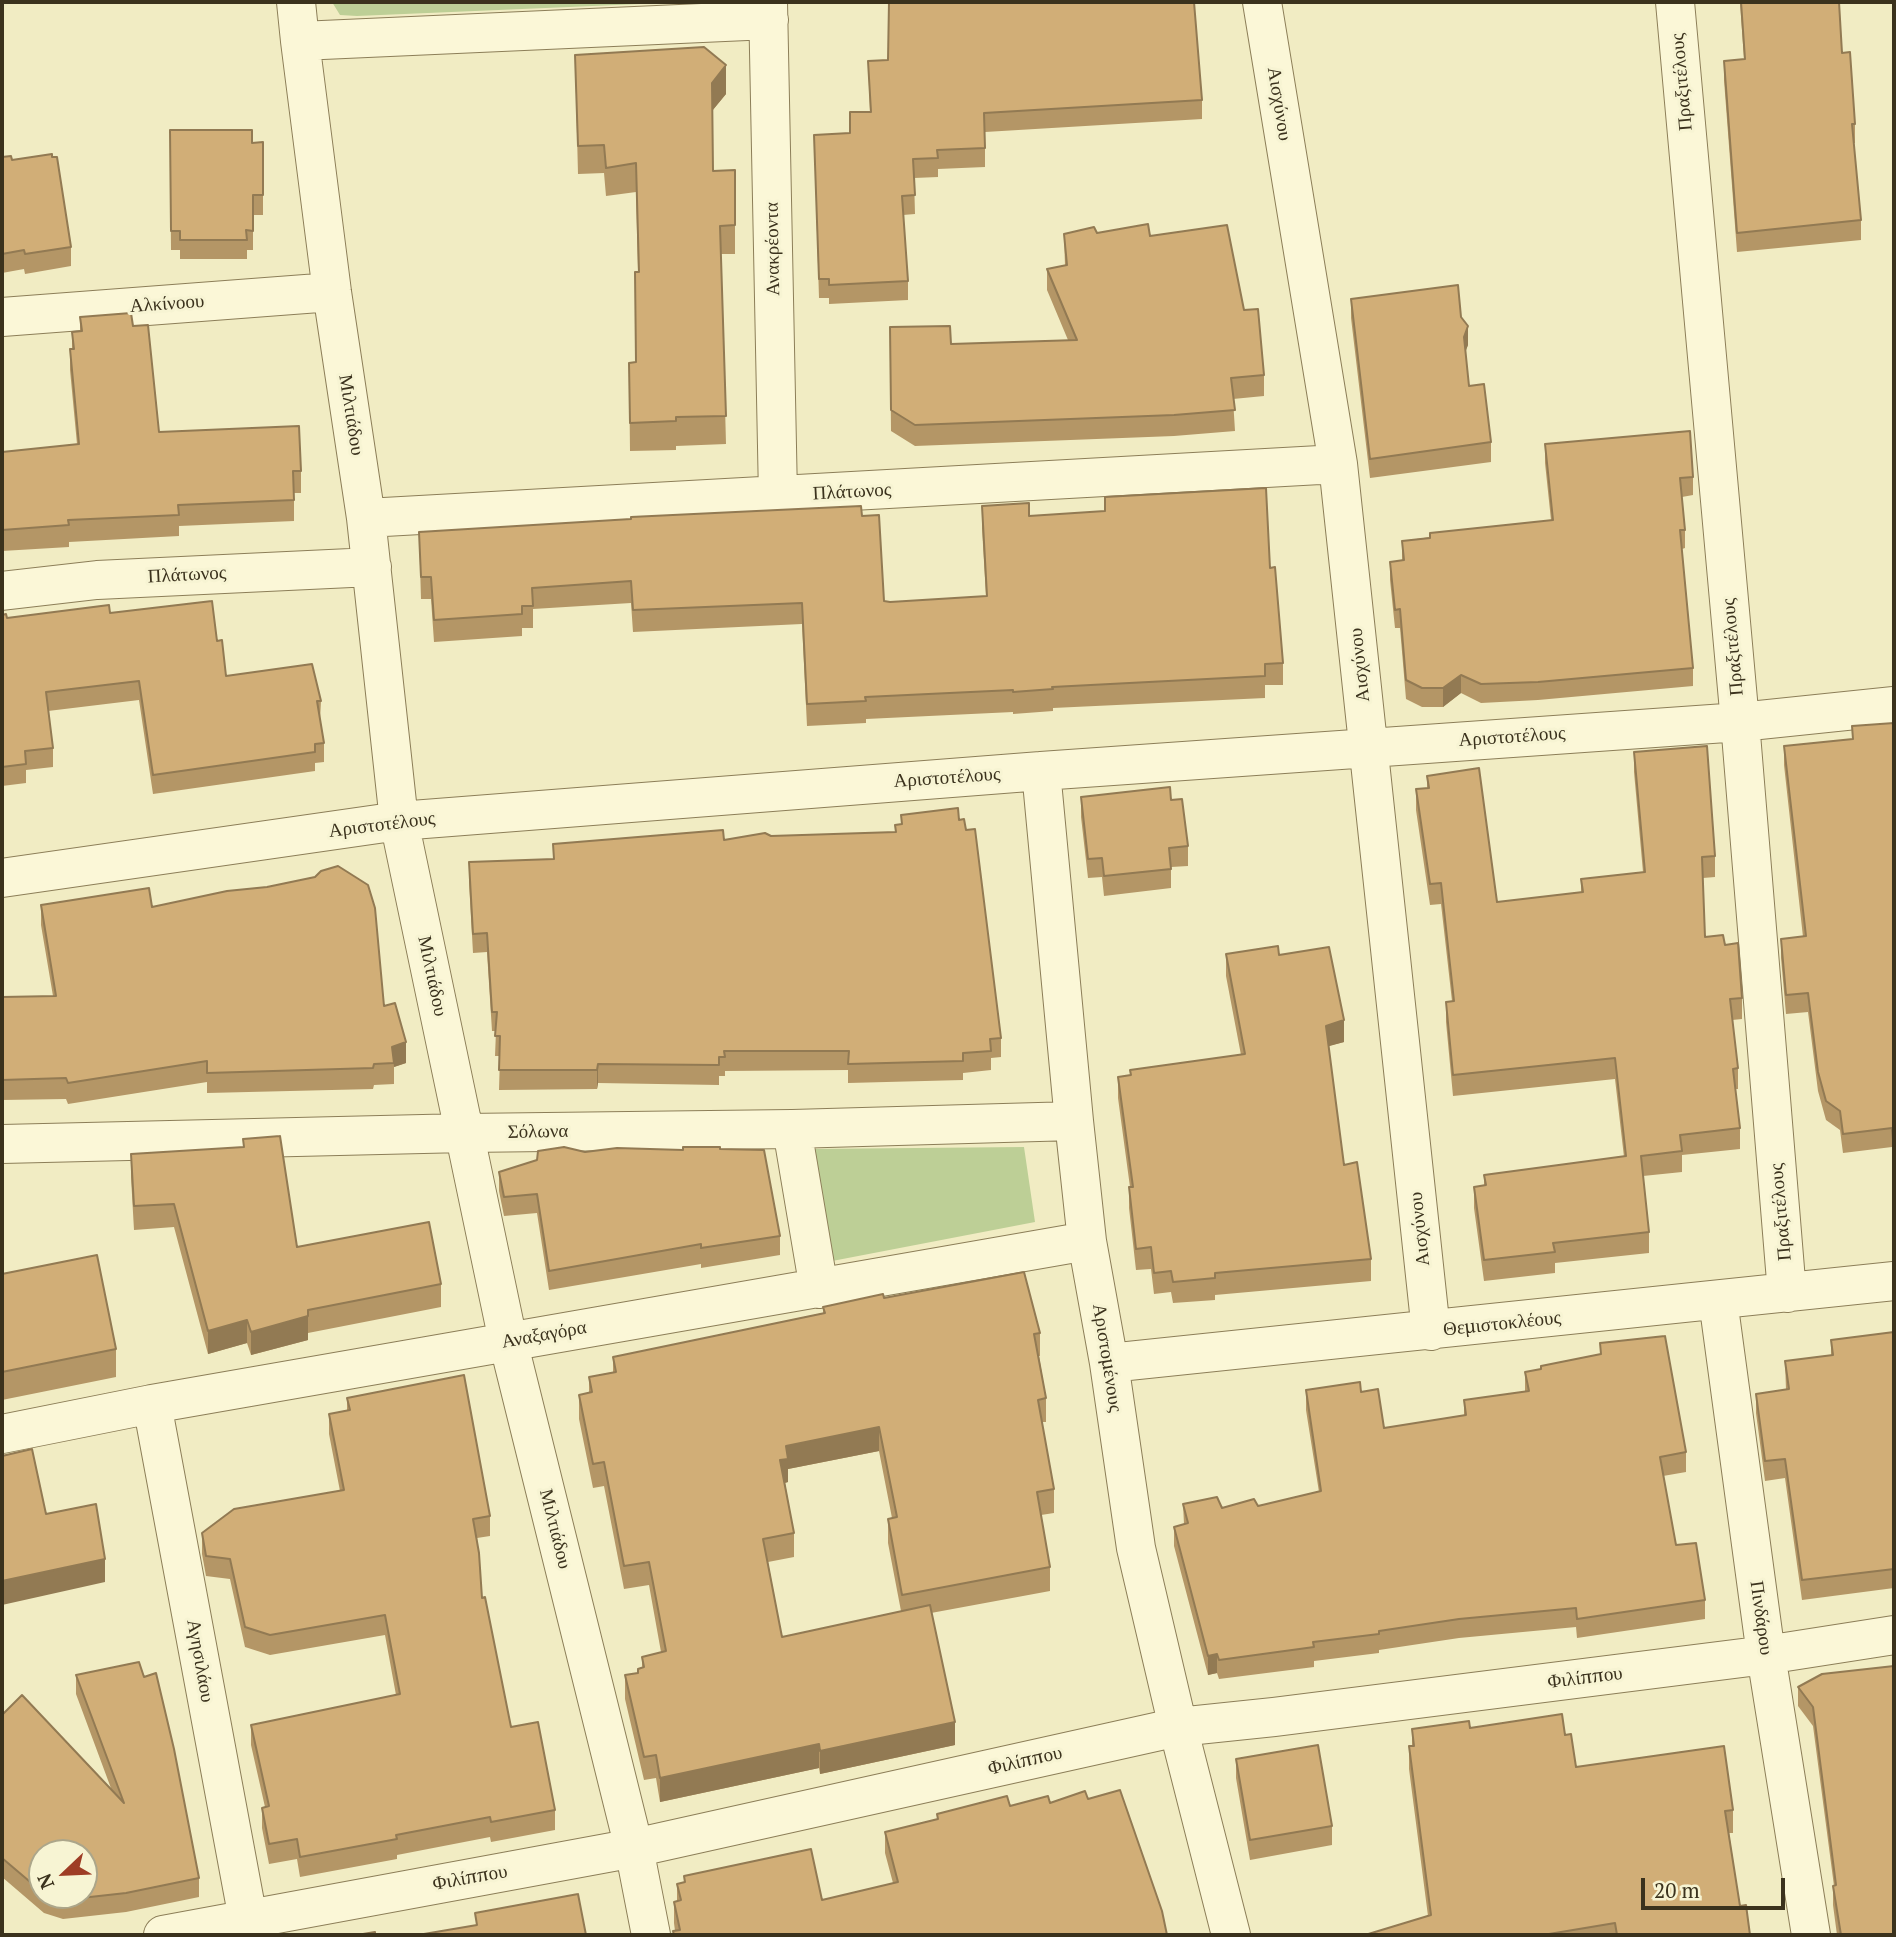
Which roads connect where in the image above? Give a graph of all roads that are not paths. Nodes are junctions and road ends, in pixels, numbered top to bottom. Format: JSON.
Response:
{"nodes":[{"id":1,"x":296,"y":2,"type":"edge"},
{"id":2,"x":1262,"y":2,"type":"edge"},
{"id":3,"x":1675,"y":2,"type":"edge"},
{"id":4,"x":768,"y":11,"type":"edge"},
{"id":5,"x":299,"y":41,"type":"junction"},
{"id":6,"x":332,"y":292,"type":"junction"},
{"id":7,"x":2,"y":317,"type":"edge"},
{"id":8,"x":1338,"y":464,"type":"junction"},
{"id":9,"x":778,"y":496,"type":"junction"},
{"id":10,"x":366,"y":518,"type":"junction"},
{"id":11,"x":372,"y":566,"type":"junction"},
{"id":12,"x":2,"y":592,"type":"edge"},
{"id":13,"x":1894,"y":706,"type":"edge"},
{"id":14,"x":1740,"y":722,"type":"junction"},
{"id":15,"x":1369,"y":747,"type":"junction"},
{"id":16,"x":1041,"y":771,"type":"junction"},
{"id":17,"x":399,"y":821,"type":"junction"},
{"id":18,"x":2,"y":878,"type":"edge"},
{"id":19,"x":1074,"y":1121,"type":"junction"},
{"id":20,"x":792,"y":1129,"type":"junction"},
{"id":21,"x":465,"y":1133,"type":"junction"},
{"id":22,"x":2,"y":1144,"type":"edge"},
{"id":23,"x":1087,"y":1241,"type":"junction"},
{"id":24,"x":1894,"y":1281,"type":"edge"},
{"id":25,"x":820,"y":1289,"type":"junction"},
{"id":26,"x":1787,"y":1293,"type":"junction"},
{"id":27,"x":1718,"y":1300,"type":"junction"},
{"id":28,"x":1431,"y":1331,"type":"junction"},
{"id":29,"x":508,"y":1341,"type":"junction"},
{"id":30,"x":1109,"y":1363,"type":"junction"},
{"id":31,"x":152,"y":1404,"type":"junction"},
{"id":32,"x":2,"y":1434,"type":"edge"},
{"id":33,"x":1894,"y":1635,"type":"edge"},
{"id":34,"x":1766,"y":1655,"type":"junction"},
{"id":35,"x":1178,"y":1727,"type":"junction"},
{"id":36,"x":634,"y":1848,"type":"junction"},
{"id":37,"x":248,"y":1919,"type":"junction"},
{"id":38,"x":163,"y":1935,"type":"edge"},
{"id":39,"x":651,"y":1935,"type":"edge"},
{"id":40,"x":1231,"y":1935,"type":"edge"},
{"id":41,"x":1811,"y":1935,"type":"edge"}],
"edges":[{"from":1,"to":5,"type":"street","name":"Μιλτιάδου"},
{"from":2,"to":8,"type":"street","name":"Αισχύνου"},
{"from":3,"to":14,"type":"street","name":"Πραξιτέλους"},
{"from":4,"to":5,"type":"street"},
{"from":4,"to":9,"type":"street","name":"Ανακρέοντα"},
{"from":5,"to":6,"type":"street","name":"Μιλτιάδου"},
{"from":6,"to":7,"type":"street","name":"Αλκίνοου"},
{"from":6,"to":10,"type":"street","name":"Μιλτιάδου"},
{"from":8,"to":9,"type":"street","name":"Πλάτωνος"},
{"from":8,"to":15,"type":"street","name":"Αισχύνου"},
{"from":9,"to":10,"type":"street","name":"Πλάτωνος"},
{"from":10,"to":11,"type":"street","name":"Μιλτιάδου"},
{"from":11,"to":12,"type":"street","name":"Πλάτωνος"},
{"from":11,"to":17,"type":"street","name":"Μιλτιάδου"},
{"from":13,"to":14,"type":"street","name":"Αριστοτέλους"},
{"from":14,"to":15,"type":"street","name":"Αριστοτέλους"},
{"from":14,"to":26,"type":"street","name":"Πραξιτέλους"},
{"from":15,"to":16,"type":"street","name":"Αριστοτέλους"},
{"from":15,"to":28,"type":"street","name":"Αισχύνου"},
{"from":16,"to":17,"type":"street","name":"Αριστοτέλους"},
{"from":16,"to":19,"type":"street","name":"Αριστομένους"},
{"from":17,"to":18,"type":"street","name":"Αριστοτέλους"},
{"from":17,"to":21,"type":"street","name":"Μιλτιάδου"},
{"from":19,"to":20,"type":"street","name":"Σόλωνα"},
{"from":19,"to":23,"type":"street","name":"Αριστομένους"},
{"from":20,"to":21,"type":"street","name":"Σόλωνα"},
{"from":20,"to":25,"type":"street"},
{"from":21,"to":22,"type":"street","name":"Σόλωνα"},
{"from":21,"to":29,"type":"street","name":"Μιλτιάδου"},
{"from":23,"to":25,"type":"street","name":"Αναξαγόρα"},
{"from":23,"to":30,"type":"street","name":"Αριστομένους"},
{"from":24,"to":26,"type":"street","name":"Θεμιστοκλέους"},
{"from":25,"to":29,"type":"street","name":"Αναξαγόρα"},
{"from":26,"to":27,"type":"street","name":"Θεμιστοκλέους"},
{"from":27,"to":28,"type":"street","name":"Θεμιστοκλέους"},
{"from":27,"to":34,"type":"street","name":"Πινδάρου"},
{"from":28,"to":30,"type":"street","name":"Θεμιστοκλέους"},
{"from":29,"to":31,"type":"street","name":"Αναξαγόρα"},
{"from":29,"to":36,"type":"street","name":"Μιλτιάδου"},
{"from":30,"to":35,"type":"street","name":"Αριστομένους"},
{"from":31,"to":32,"type":"street","name":"Αναξαγόρα"},
{"from":31,"to":37,"type":"street","name":"Αγησιλάου"},
{"from":33,"to":34,"type":"street","name":"Φιλίππου"},
{"from":34,"to":35,"type":"street","name":"Φιλίππου"},
{"from":34,"to":41,"type":"street","name":"Πινδάρου"},
{"from":35,"to":36,"type":"street","name":"Φιλίππου"},
{"from":35,"to":40,"type":"street","name":"Αριστομένους"},
{"from":36,"to":37,"type":"street","name":"Φιλίππου"},
{"from":36,"to":39,"type":"street","name":"Μιλτιάδου"},
{"from":37,"to":38,"type":"street","name":"Φιλίππου"}]}
